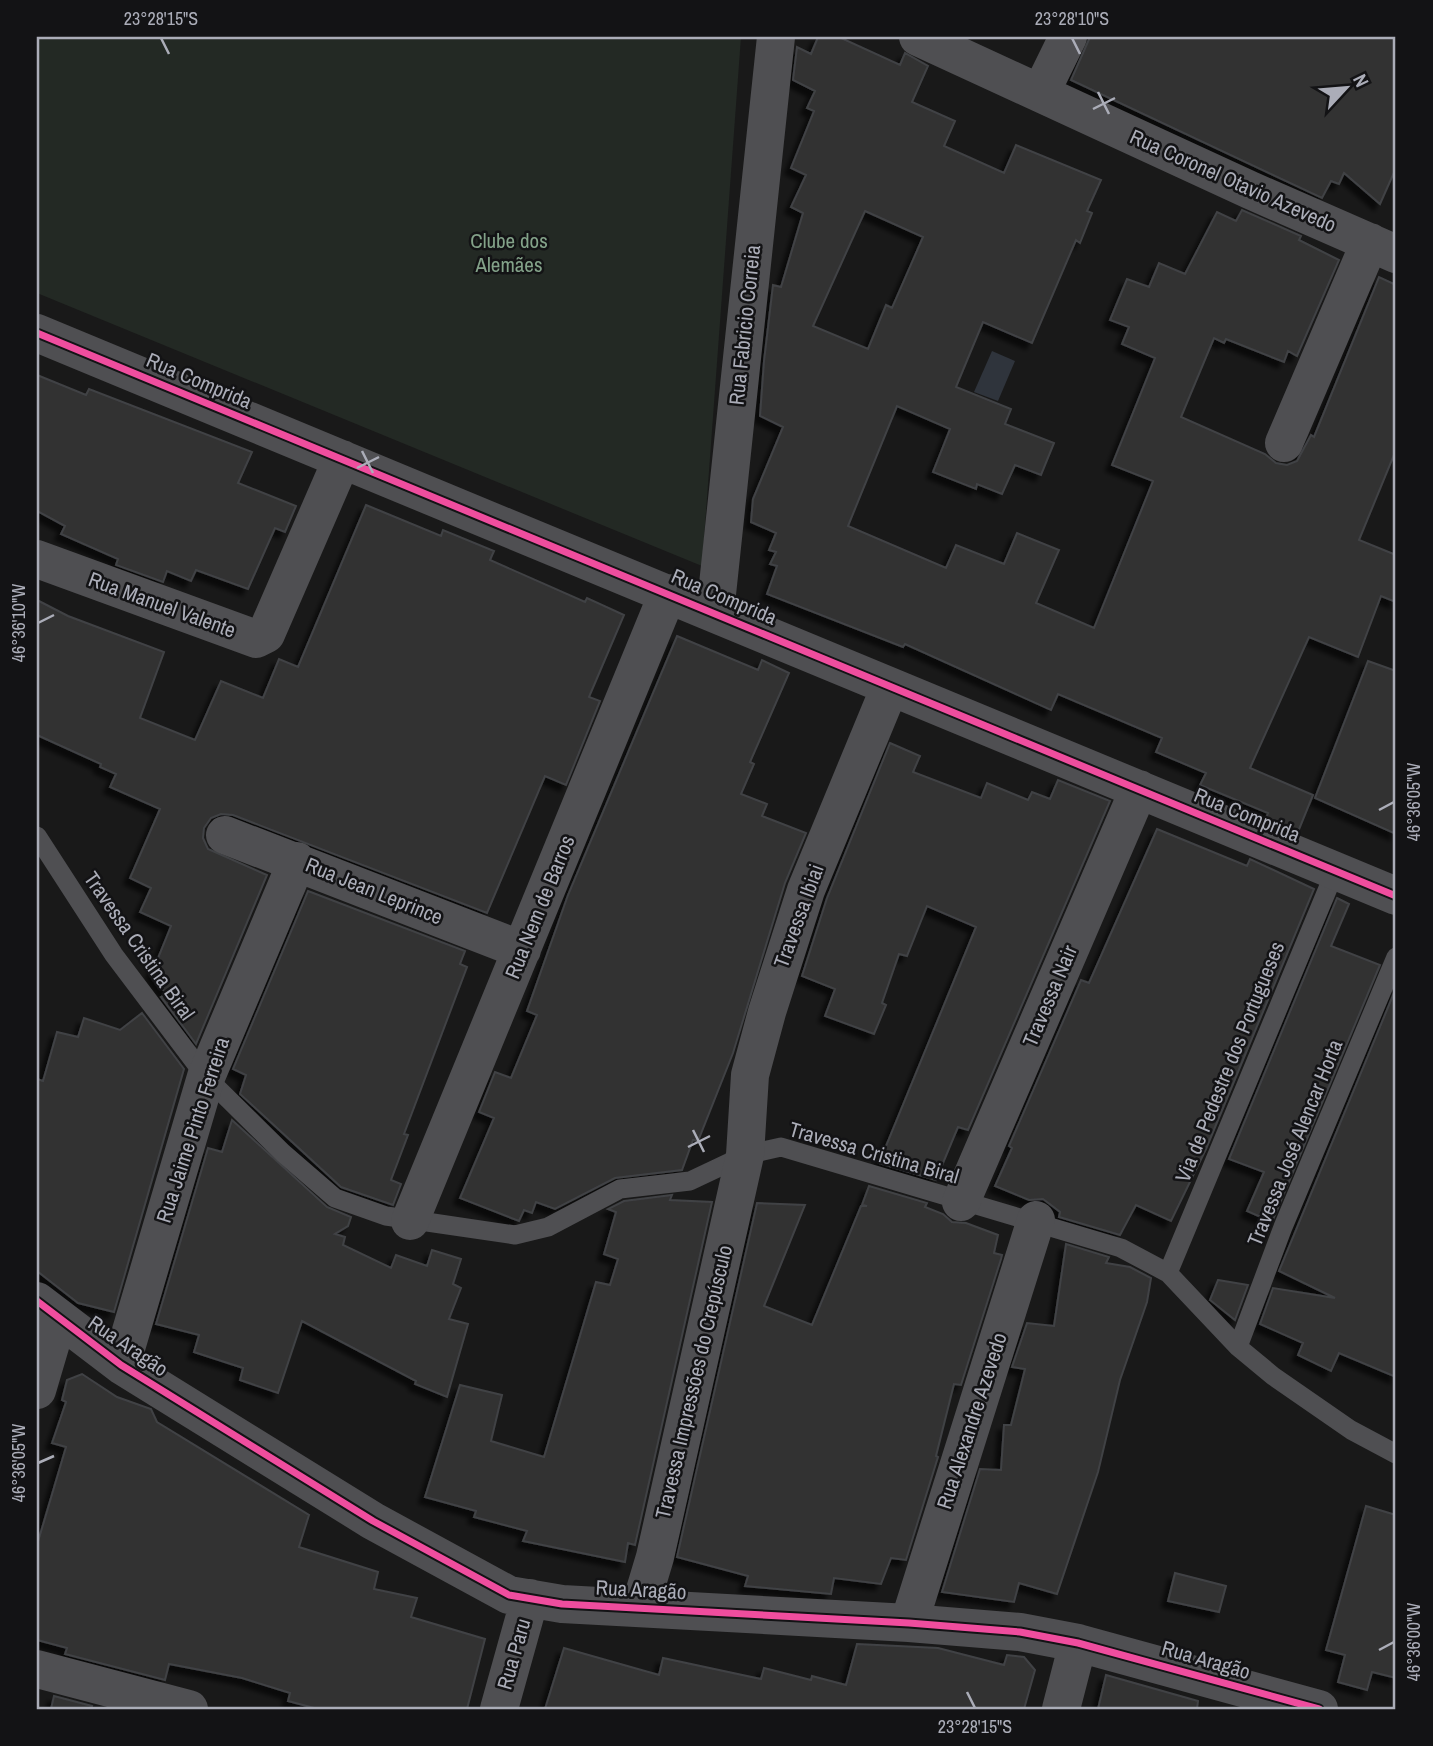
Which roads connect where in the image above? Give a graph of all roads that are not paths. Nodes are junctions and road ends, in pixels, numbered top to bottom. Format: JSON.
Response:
{"nodes":[{"id":1,"x":776,"y":37,"type":"edge"},
{"id":2,"x":918,"y":37,"type":"edge"},
{"id":3,"x":1068,"y":37,"type":"edge"},
{"id":4,"x":1041,"y":92,"type":"junction"},
{"id":5,"x":1383,"y":248,"type":"edge"},
{"id":6,"x":37,"y":332,"type":"edge"},
{"id":7,"x":1284,"y":443,"type":"dead end"},
{"id":8,"x":342,"y":459,"type":"junction"},
{"id":9,"x":37,"y":559,"type":"edge"},
{"id":10,"x":668,"y":593,"type":"junction"},
{"id":11,"x":715,"y":612,"type":"junction"},
{"id":12,"x":890,"y":687,"type":"junction"},
{"id":13,"x":1139,"y":789,"type":"junction"},
{"id":14,"x":225,"y":835,"type":"dead end"},
{"id":15,"x":37,"y":836,"type":"edge"},
{"id":16,"x":297,"y":861,"type":"junction"},
{"id":17,"x":1336,"y":869,"type":"junction"},
{"id":18,"x":1396,"y":896,"type":"edge"},
{"id":19,"x":522,"y":950,"type":"junction"},
{"id":20,"x":1396,"y":957,"type":"edge"},
{"id":21,"x":206,"y":1077,"type":"junction"},
{"id":22,"x":745,"y":1156,"type":"junction"},
{"id":23,"x":961,"y":1202,"type":"junction"},
{"id":24,"x":1036,"y":1220,"type":"junction"},
{"id":25,"x":410,"y":1221,"type":"junction"},
{"id":26,"x":1168,"y":1273,"type":"junction"},
{"id":27,"x":47,"y":1310,"type":"edge"},
{"id":28,"x":1238,"y":1347,"type":"junction"},
{"id":29,"x":121,"y":1365,"type":"junction"},
{"id":30,"x":37,"y":1390,"type":"edge"},
{"id":31,"x":1396,"y":1454,"type":"edge"},
{"id":32,"x":530,"y":1598,"type":"junction"},
{"id":33,"x":640,"y":1607,"type":"junction"},
{"id":34,"x":909,"y":1623,"type":"junction"},
{"id":35,"x":1078,"y":1643,"type":"junction"},
{"id":36,"x":37,"y":1669,"type":"edge"},
{"id":37,"x":189,"y":1709,"type":"edge"},
{"id":38,"x":499,"y":1709,"type":"edge"},
{"id":39,"x":1061,"y":1709,"type":"edge"},
{"id":40,"x":1319,"y":1709,"type":"edge"}],
"edges":[{"from":1,"to":11,"type":"street","name":"Rua Fabricio Correia"},
{"from":2,"to":4,"type":"street","name":"Rua Coronel Otavio Azevedo"},
{"from":3,"to":4,"type":"street"},
{"from":4,"to":5,"type":"street","name":"Rua Coronel Otavio Azevedo"},
{"from":5,"to":7,"type":"street"},
{"from":6,"to":8,"type":"street","name":"Rua Comprida"},
{"from":8,"to":9,"type":"street","name":"Rua Manuel Valente"},
{"from":8,"to":10,"type":"street","name":"Rua Comprida"},
{"from":10,"to":11,"type":"street","name":"Rua Comprida"},
{"from":10,"to":19,"type":"street","name":"Rua Nem de Barros"},
{"from":11,"to":12,"type":"street","name":"Rua Comprida"},
{"from":12,"to":13,"type":"street","name":"Rua Comprida"},
{"from":12,"to":22,"type":"street","name":"Travessa Ibiai"},
{"from":13,"to":17,"type":"street","name":"Rua Comprida"},
{"from":13,"to":23,"type":"street","name":"Travessa Nair"},
{"from":14,"to":16,"type":"street","name":"Rua Jean Leprince"},
{"from":15,"to":21,"type":"lane","name":"Travessa Cristina Biral"},
{"from":16,"to":19,"type":"street","name":"Rua Jean Leprince"},
{"from":16,"to":21,"type":"street","name":"Rua Jaime Pinto Ferreira"},
{"from":17,"to":18,"type":"street","name":"Rua Comprida"},
{"from":17,"to":26,"type":"lane","name":"Via de Pedestre dos Portugueses"},
{"from":19,"to":25,"type":"street","name":"Rua Nem de Barros"},
{"from":20,"to":28,"type":"lane","name":"Travessa José Alencar Horta"},
{"from":21,"to":25,"type":"lane","name":"Travessa Cristina Biral"},
{"from":21,"to":29,"type":"street","name":"Rua Jaime Pinto Ferreira"},
{"from":22,"to":23,"type":"lane","name":"Travessa Cristina Biral"},
{"from":22,"to":25,"type":"lane","name":"Travessa Cristina Biral"},
{"from":22,"to":33,"type":"street","name":"Travessa Impressões do Crepúsculo"},
{"from":23,"to":24,"type":"lane","name":"Travessa Cristina Biral"},
{"from":24,"to":26,"type":"lane","name":"Travessa Cristina Biral"},
{"from":24,"to":34,"type":"street","name":"Rua Alexandre Azevedo"},
{"from":26,"to":28,"type":"lane","name":"Travessa Cristina Biral"},
{"from":27,"to":29,"type":"street","name":"Rua Aragão"},
{"from":27,"to":30,"type":"street"},
{"from":28,"to":31,"type":"lane","name":"Travessa Cristina Biral"},
{"from":29,"to":32,"type":"street","name":"Rua Aragão"},
{"from":32,"to":33,"type":"street","name":"Rua Aragão"},
{"from":32,"to":38,"type":"street","name":"Rua Paru"},
{"from":33,"to":34,"type":"street","name":"Rua Aragão"},
{"from":34,"to":35,"type":"street","name":"Rua Aragão"},
{"from":35,"to":39,"type":"street"},
{"from":35,"to":40,"type":"street","name":"Rua Aragão"},
{"from":36,"to":37,"type":"street"}]}
